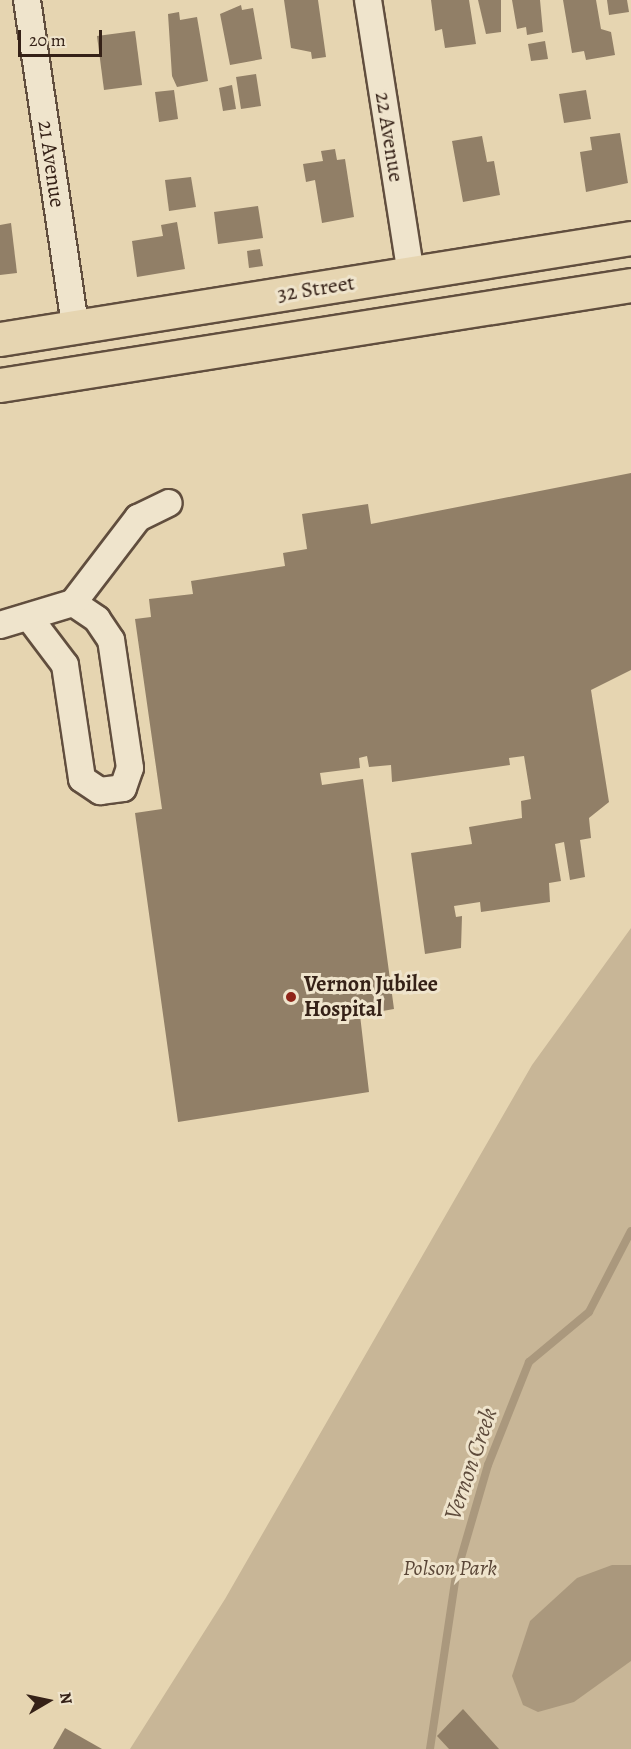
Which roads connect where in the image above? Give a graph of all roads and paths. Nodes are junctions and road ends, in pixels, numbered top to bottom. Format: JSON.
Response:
{"nodes":[{"id":1,"x":27,"y":0,"type":"edge"},
{"id":2,"x":368,"y":0,"type":"edge"},
{"id":3,"x":631,"y":238,"type":"edge"},
{"id":4,"x":411,"y":274,"type":"junction"},
{"id":5,"x":631,"y":285,"type":"edge"},
{"id":6,"x":75,"y":327,"type":"junction"},
{"id":7,"x":0,"y":339,"type":"edge"},
{"id":8,"x":0,"y":385,"type":"edge"},
{"id":9,"x":169,"y":503,"type":"dead end"},
{"id":10,"x":73,"y":603,"type":"junction"},
{"id":11,"x":31,"y":620,"type":"junction"},
{"id":12,"x":0,"y":625,"type":"edge"}],
"edges":[{"from":1,"to":6,"type":"street","name":"21 Avenue"},
{"from":2,"to":4,"type":"street","name":"22 Avenue"},
{"from":3,"to":4,"type":"highway","name":"32 Street"},
{"from":4,"to":6,"type":"highway","name":"32 Street"},
{"from":5,"to":8,"type":"highway","name":"32 Street"},
{"from":6,"to":7,"type":"highway","name":"32 Street"},
{"from":9,"to":10,"type":"street"},
{"from":10,"to":11,"type":"street"},
{"from":10,"to":11,"type":"street"},
{"from":11,"to":12,"type":"street"}]}
